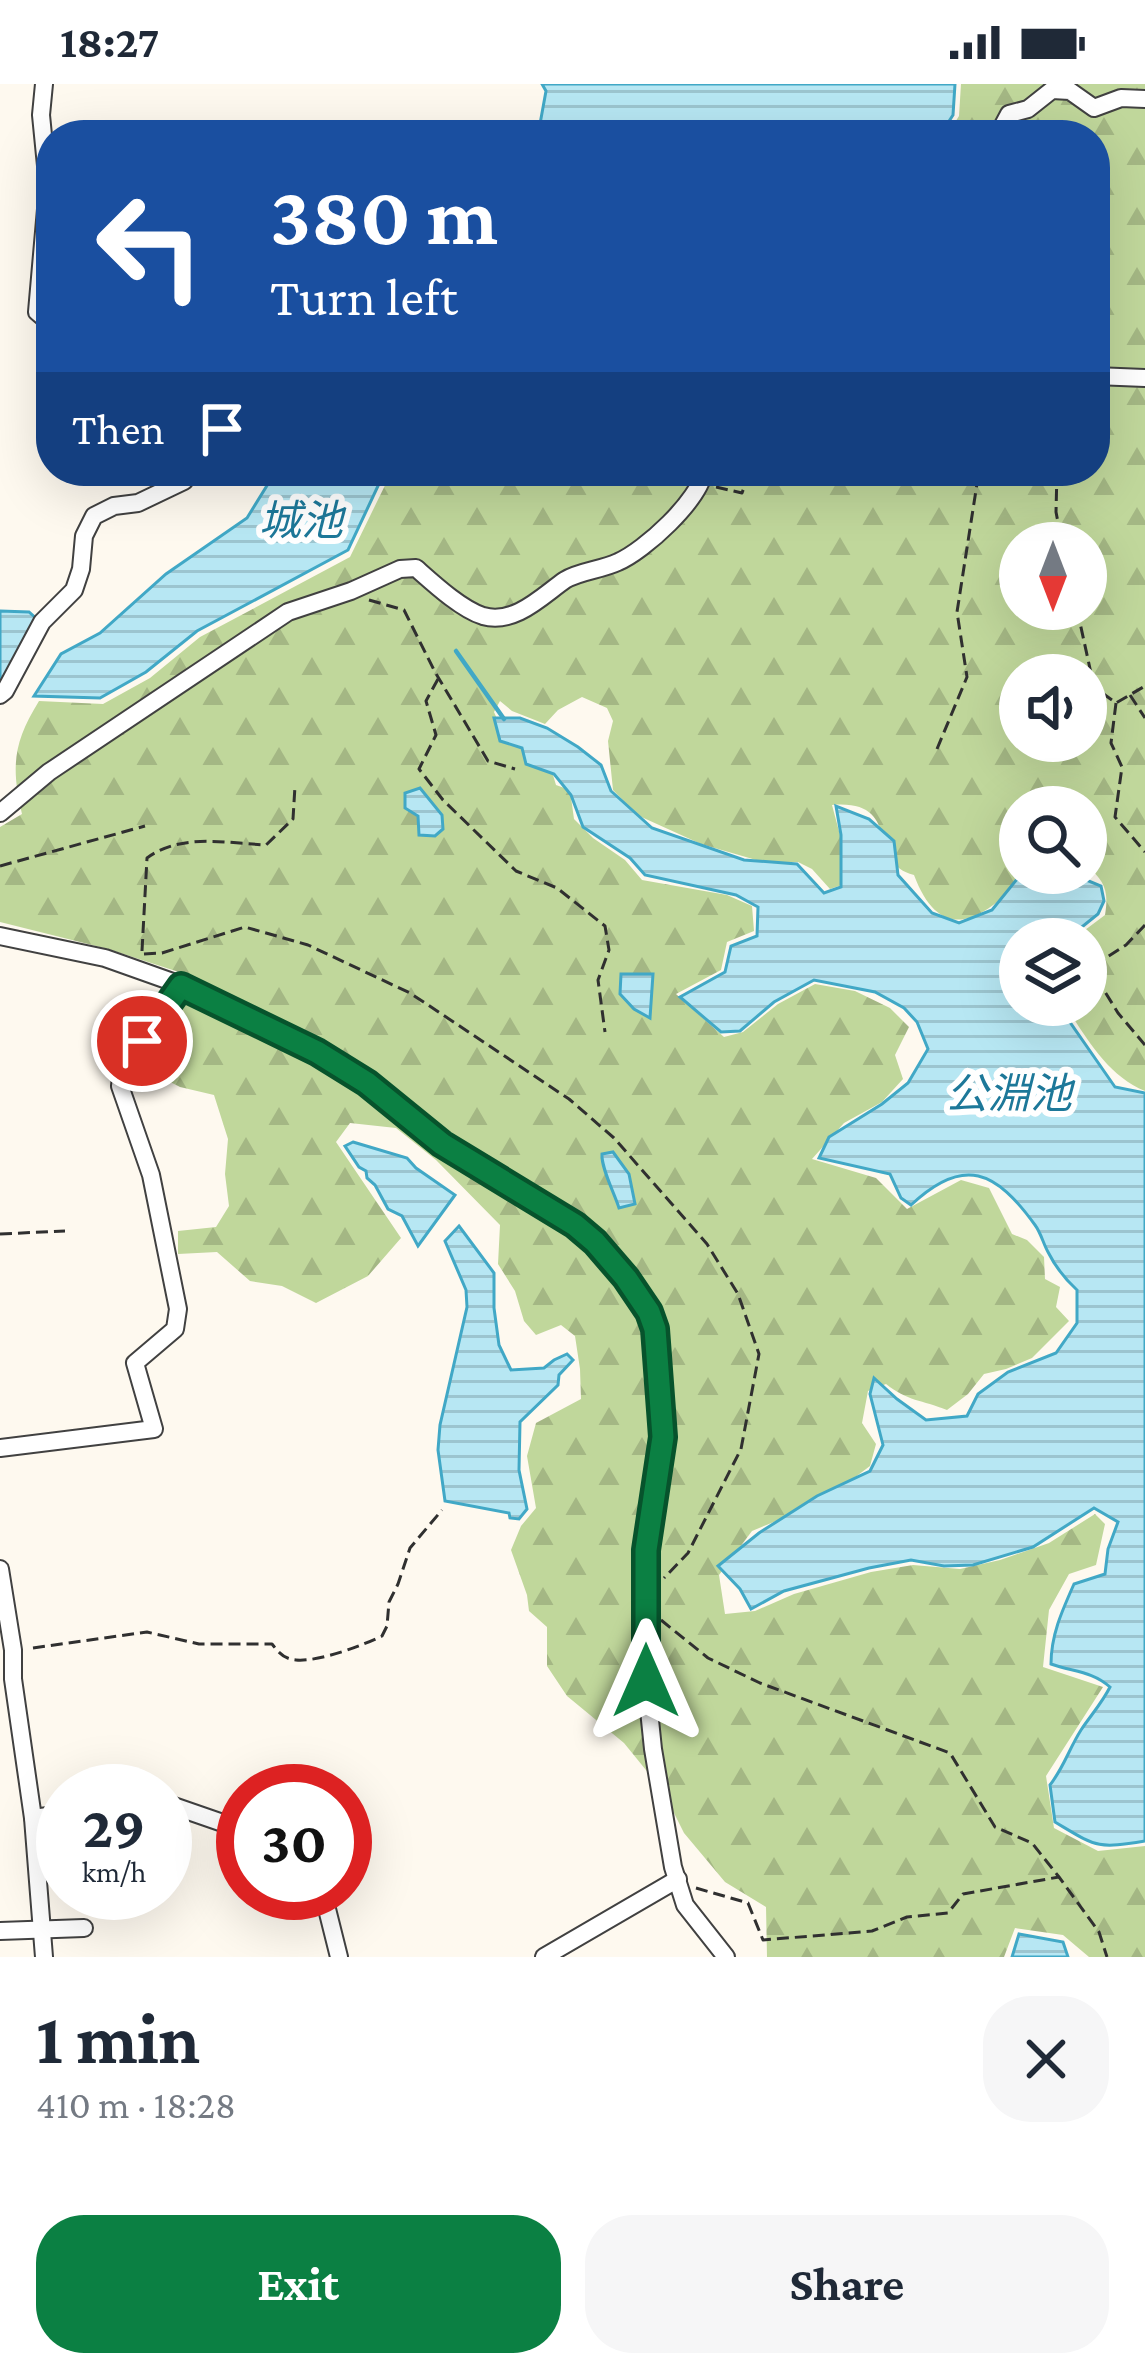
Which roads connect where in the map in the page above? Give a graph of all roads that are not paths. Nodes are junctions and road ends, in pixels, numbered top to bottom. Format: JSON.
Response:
{"nodes":[{"id":1,"x":44,"y":84,"type":"edge"},
{"id":2,"x":1145,"y":99,"type":"edge"},
{"id":3,"x":41,"y":120,"type":"edge"},
{"id":4,"x":1005,"y":120,"type":"edge"},
{"id":5,"x":1110,"y":377,"type":"edge"},
{"id":6,"x":1145,"y":378,"type":"edge"},
{"id":7,"x":175,"y":486,"type":"edge"},
{"id":8,"x":698,"y":486,"type":"edge"},
{"id":9,"x":0,"y":695,"type":"edge"},
{"id":10,"x":0,"y":813,"type":"edge"},
{"id":11,"x":0,"y":936,"type":"edge"},
{"id":12,"x":181,"y":986,"type":"junction"},
{"id":13,"x":0,"y":1448,"type":"edge"},
{"id":14,"x":0,"y":1568,"type":"edge"},
{"id":15,"x":7,"y":1680,"type":"edge"},
{"id":16,"x":33,"y":1818,"type":"junction"},
{"id":17,"x":36,"y":1818,"type":"edge"},
{"id":18,"x":678,"y":1879,"type":"junction"},
{"id":19,"x":330,"y":1920,"type":"edge"},
{"id":20,"x":84,"y":1928,"type":"dead end"},
{"id":21,"x":42,"y":1929,"type":"junction"},
{"id":22,"x":0,"y":1930,"type":"edge"},
{"id":23,"x":44,"y":1957,"type":"edge"},
{"id":24,"x":339,"y":1957,"type":"edge"},
{"id":25,"x":544,"y":1957,"type":"edge"},
{"id":26,"x":726,"y":1957,"type":"edge"}],
"edges":[{"from":1,"to":3,"type":"street"},
{"from":2,"to":4,"type":"street"},
{"from":5,"to":6,"type":"street"},
{"from":7,"to":9,"type":"street"},
{"from":8,"to":10,"type":"street"},
{"from":11,"to":12,"type":"street"},
{"from":12,"to":13,"type":"street"},
{"from":12,"to":18,"type":"street"},
{"from":14,"to":15,"type":"street"},
{"from":15,"to":16,"type":"street"},
{"from":16,"to":17,"type":"street"},
{"from":16,"to":21,"type":"street"},
{"from":18,"to":25,"type":"street"},
{"from":18,"to":26,"type":"street"},
{"from":19,"to":24,"type":"street"},
{"from":20,"to":21,"type":"street"},
{"from":21,"to":22,"type":"street"},
{"from":21,"to":23,"type":"street"}]}
